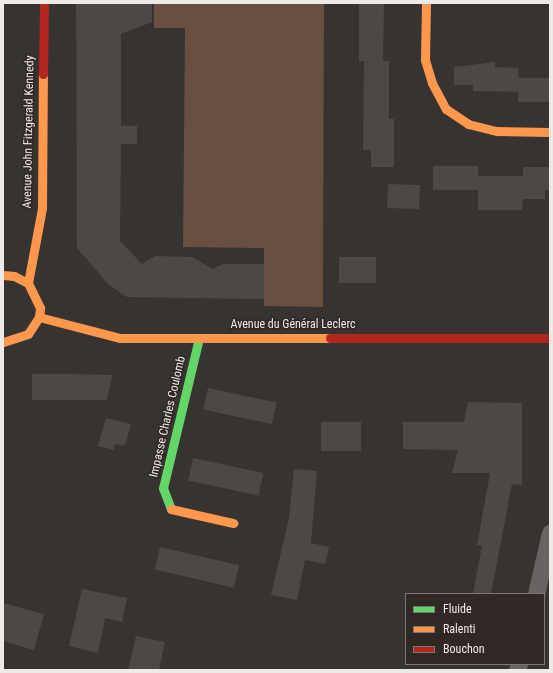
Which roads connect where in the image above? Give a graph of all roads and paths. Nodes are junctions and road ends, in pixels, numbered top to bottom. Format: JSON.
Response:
{"nodes":[{"id":1,"x":44,"y":3,"type":"edge"},
{"id":2,"x":426,"y":3,"type":"edge"},
{"id":3,"x":550,"y":132,"type":"edge"},
{"id":4,"x":3,"y":275,"type":"edge"},
{"id":5,"x":28,"y":283,"type":"junction"},
{"id":6,"x":39,"y":317,"type":"junction"},
{"id":7,"x":199,"y":338,"type":"junction"},
{"id":8,"x":550,"y":338,"type":"edge"},
{"id":9,"x":3,"y":342,"type":"edge"},
{"id":10,"x":233,"y":523,"type":"dead end"},
{"id":11,"x":550,"y":533,"type":"edge"},
{"id":12,"x":536,"y":593,"type":"edge"}],
"edges":[{"from":1,"to":5,"type":"street","name":"Avenue John Fitzgerald Kennedy"},
{"from":2,"to":3,"type":"street"},
{"from":4,"to":5,"type":"street"},
{"from":5,"to":6,"type":"street"},
{"from":6,"to":7,"type":"street","name":"Avenue du Général Leclerc"},
{"from":6,"to":9,"type":"street"},
{"from":7,"to":8,"type":"street","name":"Avenue du Général Leclerc"},
{"from":7,"to":10,"type":"street","name":"Impasse Charles Coulomb"},
{"from":11,"to":12,"type":"street"}]}
